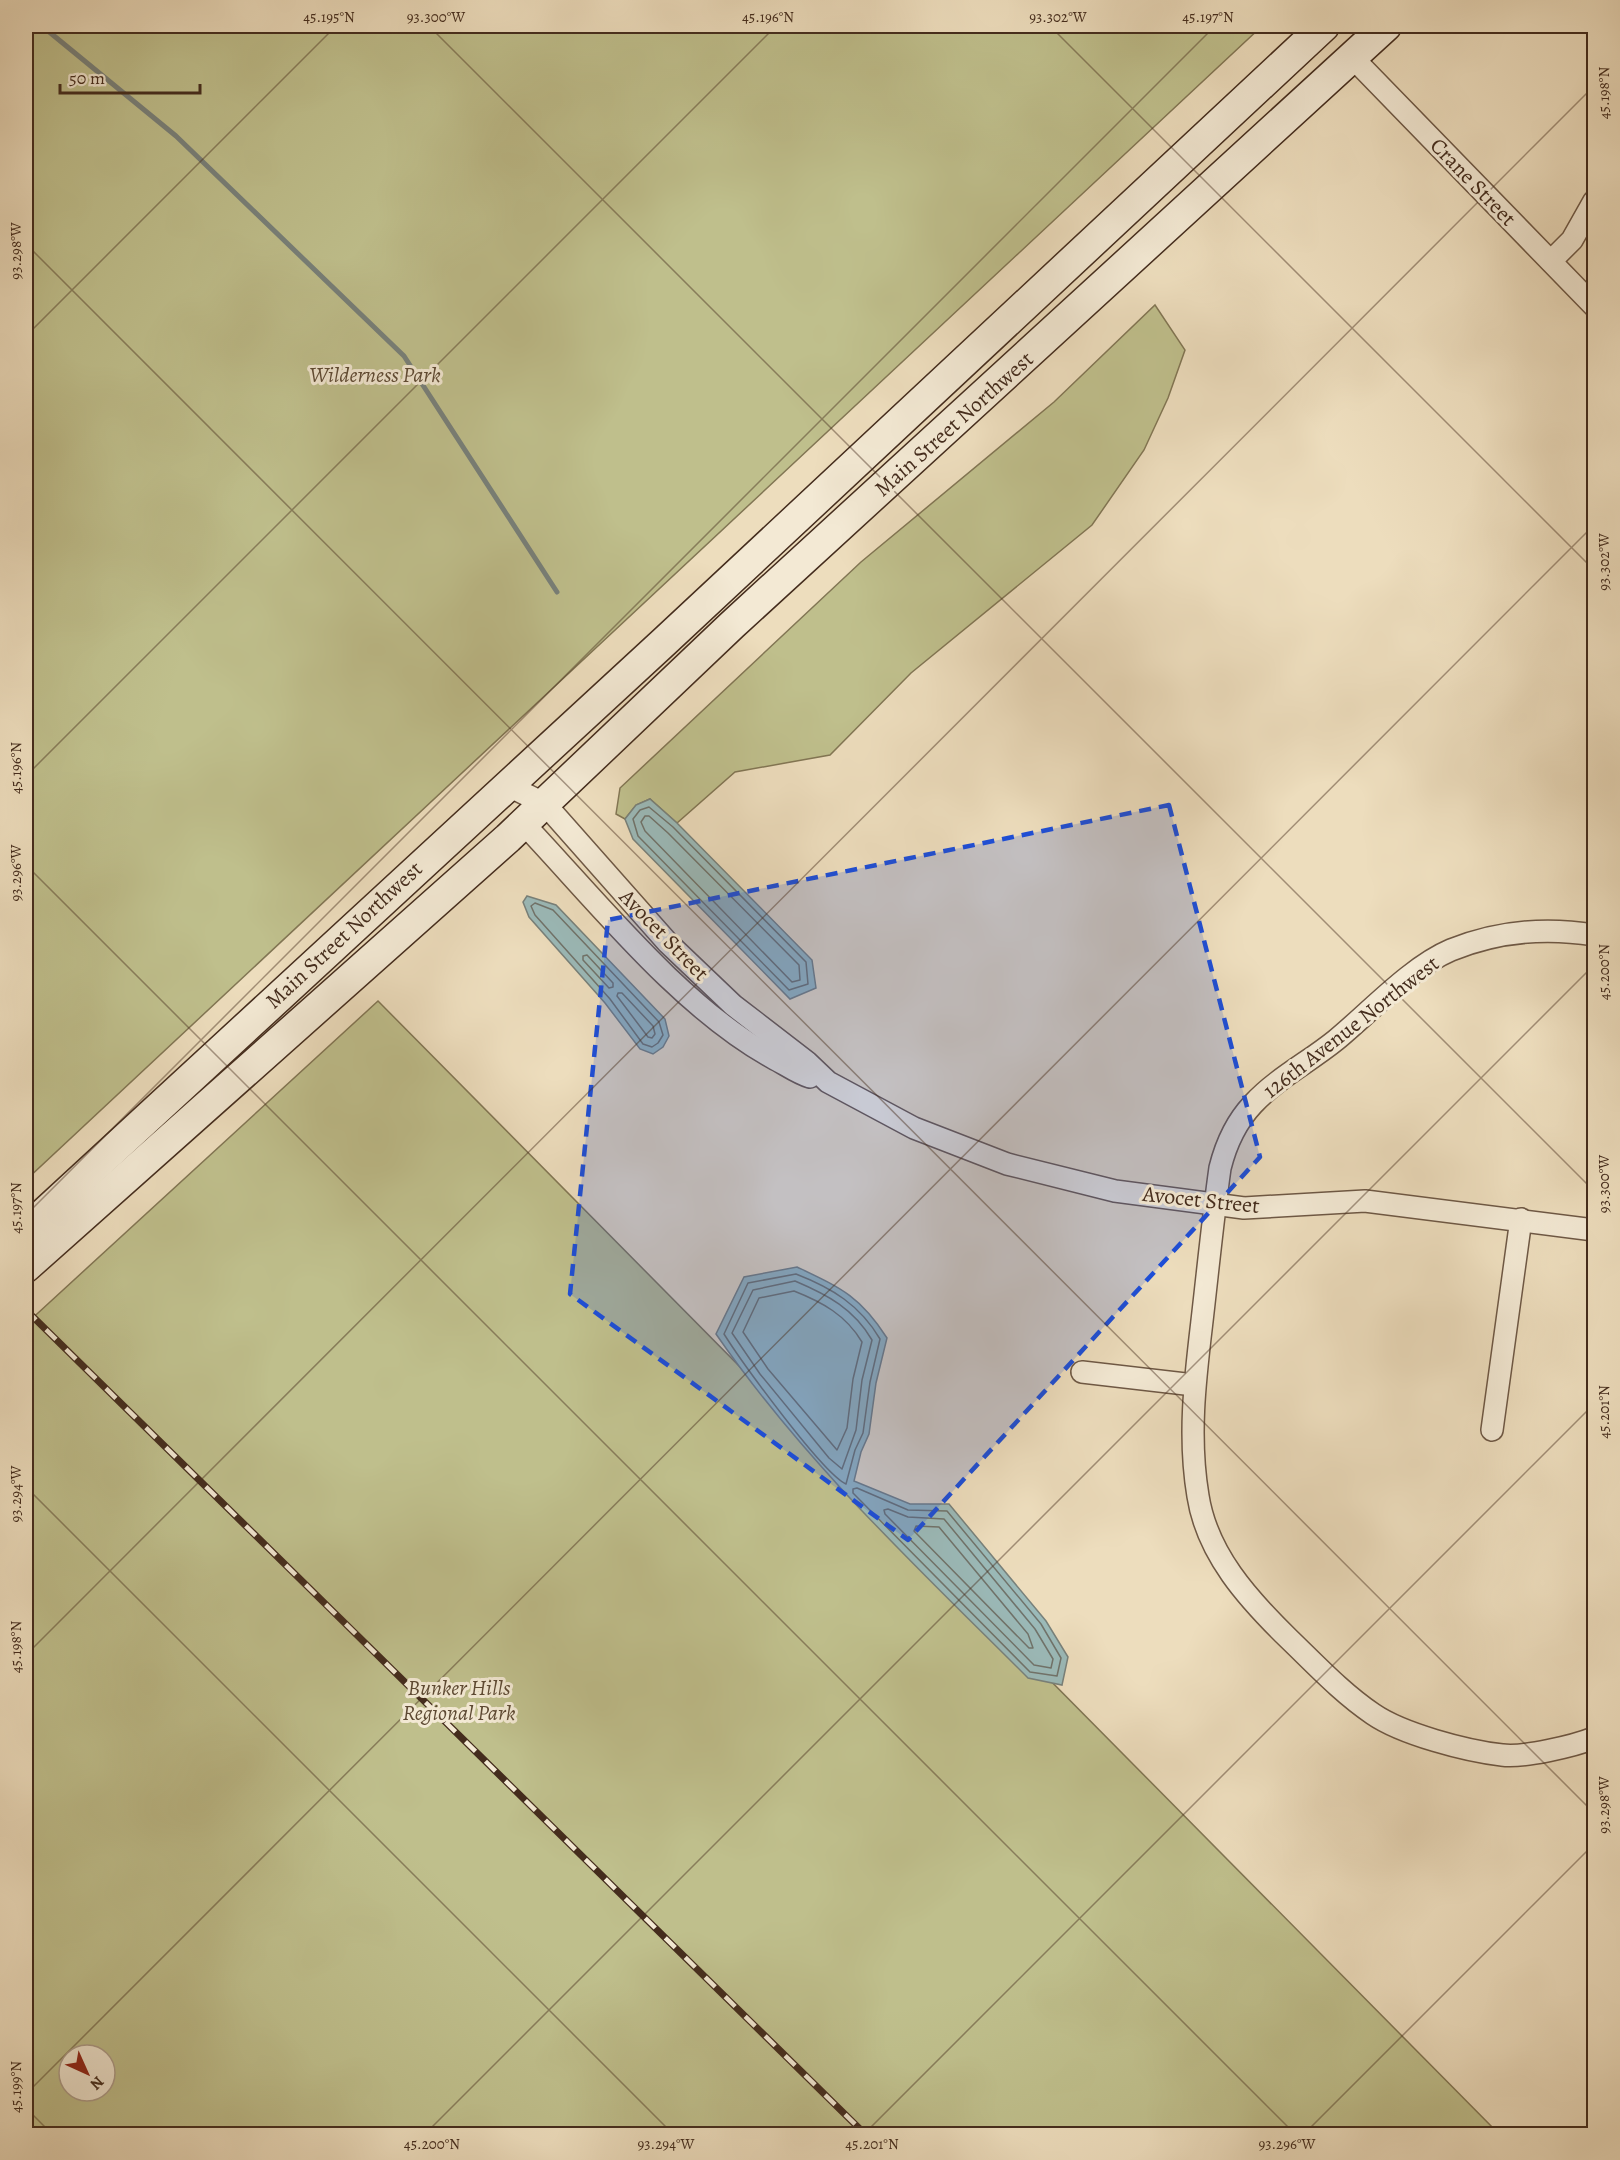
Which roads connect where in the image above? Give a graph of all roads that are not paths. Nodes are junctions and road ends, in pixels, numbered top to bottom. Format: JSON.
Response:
{"nodes":[{"id":1,"x":1324,"y":26,"type":"edge"},
{"id":2,"x":1386,"y":26,"type":"edge"},
{"id":3,"x":1352,"y":57,"type":"junction"},
{"id":4,"x":1594,"y":201,"type":"edge"},
{"id":5,"x":1551,"y":261,"type":"junction"},
{"id":6,"x":1594,"y":306,"type":"edge"},
{"id":7,"x":664,"y":642,"type":"junction"},
{"id":8,"x":507,"y":785,"type":"junction"},
{"id":9,"x":534,"y":808,"type":"junction"},
{"id":10,"x":1594,"y":934,"type":"edge"},
{"id":11,"x":828,"y":1082,"type":"junction"},
{"id":12,"x":1215,"y":1204,"type":"junction"},
{"id":13,"x":1521,"y":1219,"type":"junction"},
{"id":14,"x":1594,"y":1230,"type":"edge"},
{"id":15,"x":37,"y":1232,"type":"edge"},
{"id":16,"x":26,"y":1267,"type":"edge"},
{"id":17,"x":1082,"y":1372,"type":"dead end"},
{"id":18,"x":1194,"y":1385,"type":"junction"},
{"id":19,"x":1492,"y":1430,"type":"dead end"},
{"id":20,"x":1594,"y":1738,"type":"edge"}],
"edges":[{"from":1,"to":7,"type":"main road","name":"Main Street Northwest"},
{"from":2,"to":3,"type":"main road","name":"Main Street Northwest"},
{"from":3,"to":5,"type":"street","name":"Crane Street"},
{"from":3,"to":9,"type":"main road","name":"Main Street Northwest"},
{"from":4,"to":5,"type":"street"},
{"from":5,"to":6,"type":"street","name":"Crane Street"},
{"from":7,"to":8,"type":"main road","name":"Main Street Northwest"},
{"from":7,"to":9,"type":"main road","name":"Main Street Northwest"},
{"from":8,"to":9,"type":"street","name":"Avocet Street"},
{"from":8,"to":15,"type":"main road","name":"Main Street Northwest"},
{"from":9,"to":11,"type":"street","name":"Avocet Street"},
{"from":9,"to":11,"type":"street","name":"Avocet Street"},
{"from":9,"to":15,"type":"main road","name":"Main Street Northwest"},
{"from":10,"to":12,"type":"street","name":"126th Avenue Northwest"},
{"from":11,"to":12,"type":"street","name":"Avocet Street"},
{"from":12,"to":13,"type":"street","name":"Avocet Street"},
{"from":12,"to":18,"type":"street","name":"126th Avenue Northwest"},
{"from":13,"to":14,"type":"street","name":"Avocet Street"},
{"from":13,"to":19,"type":"street"},
{"from":15,"to":16,"type":"main road","name":"Main Street Northwest"},
{"from":17,"to":18,"type":"street"},
{"from":18,"to":20,"type":"street","name":"126th Avenue Northwest"}]}
